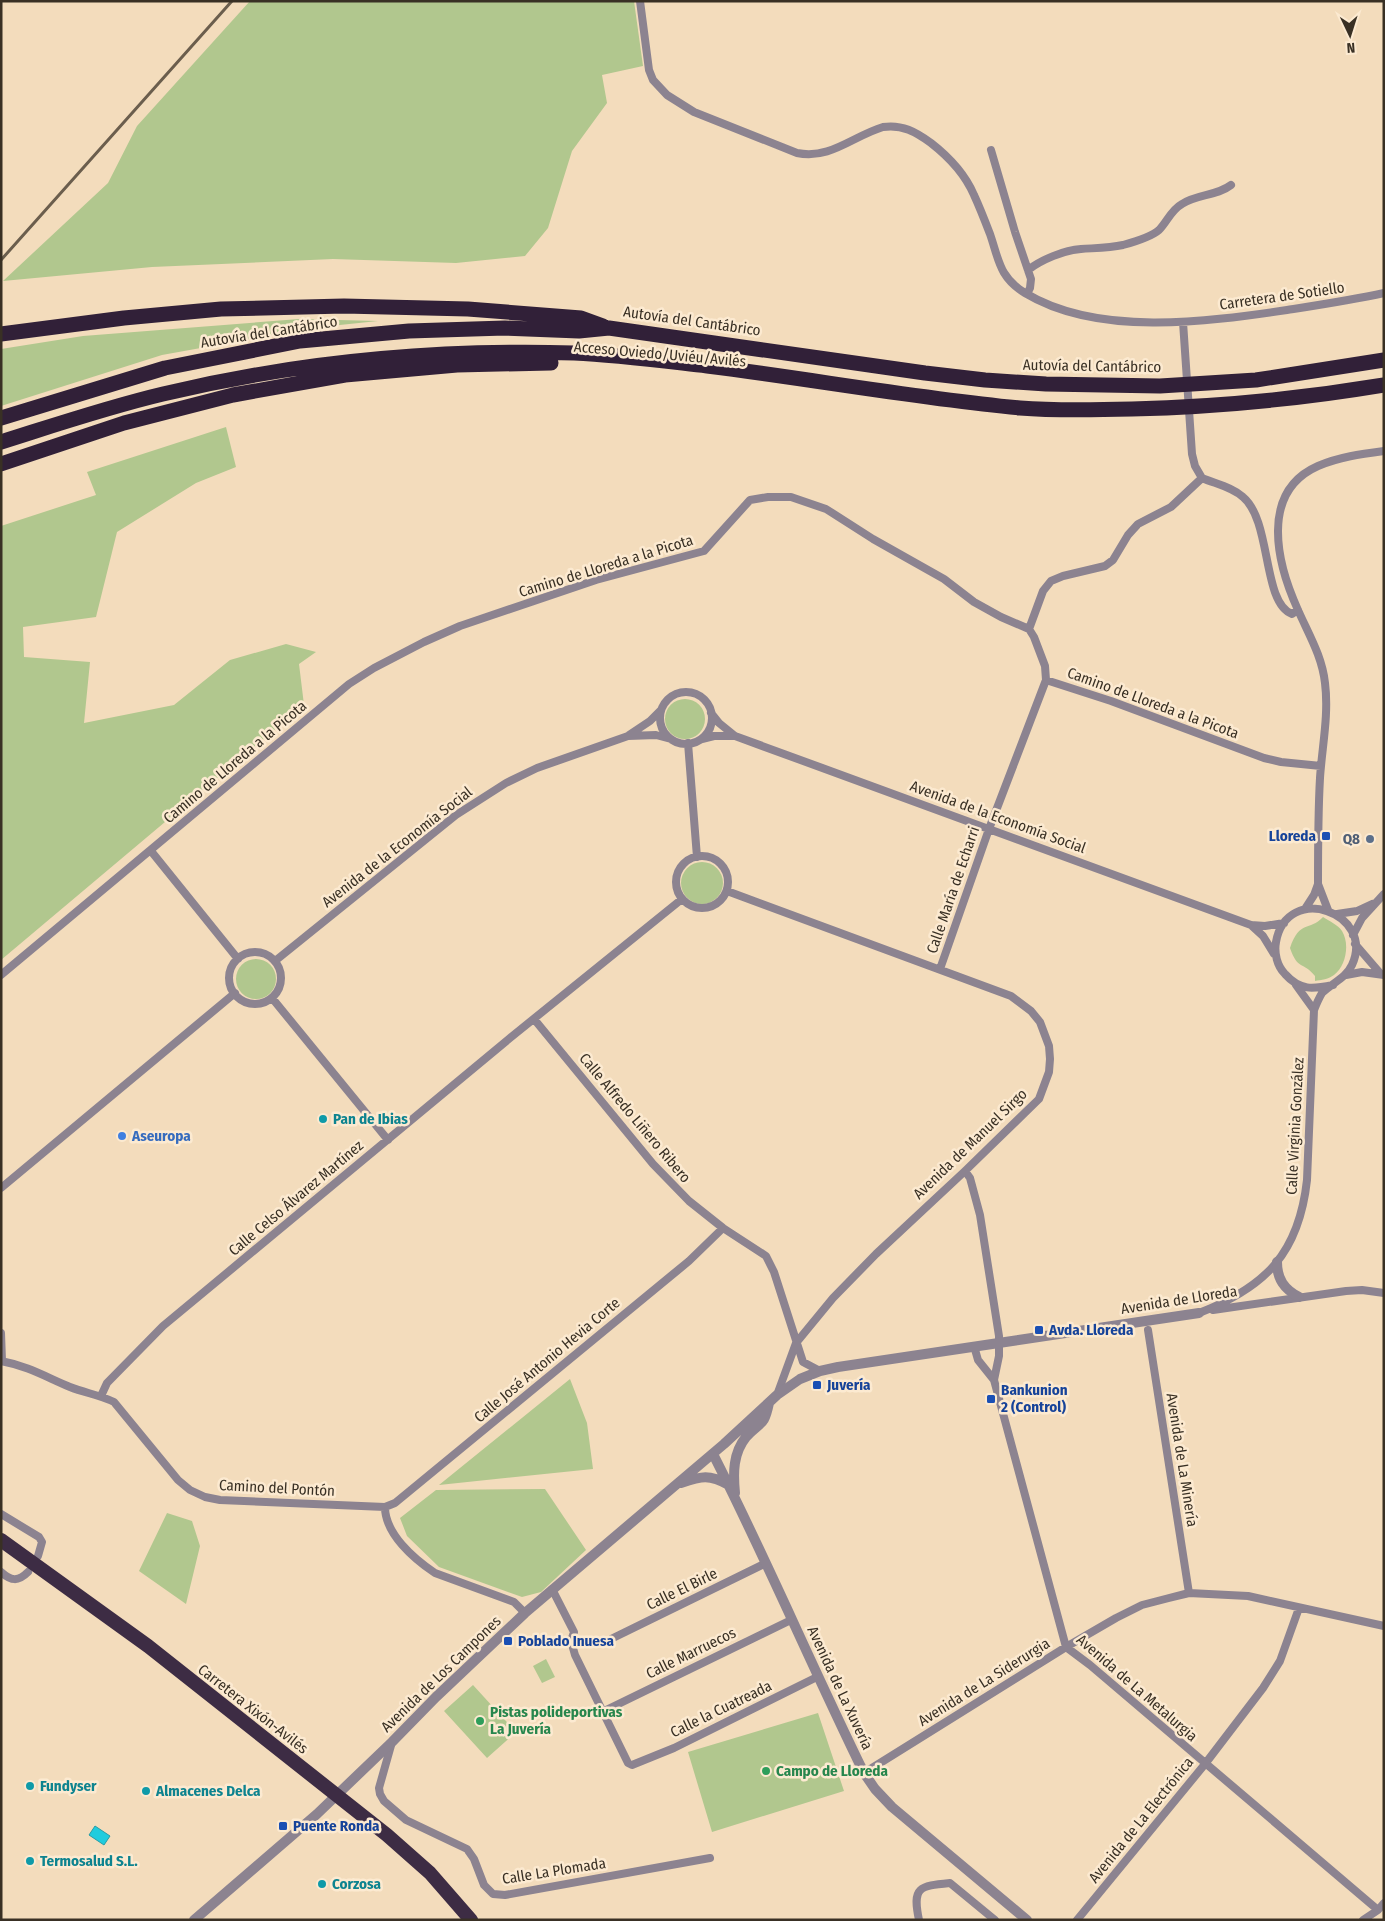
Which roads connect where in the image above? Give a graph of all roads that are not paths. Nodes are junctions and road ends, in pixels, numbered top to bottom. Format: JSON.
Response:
{"nodes":[{"id":1,"x":640,"y":1,"type":"edge"},
{"id":2,"x":991,"y":150,"type":"dead end"},
{"id":3,"x":1232,"y":185,"type":"dead end"},
{"id":4,"x":1028,"y":270,"type":"junction"},
{"id":5,"x":1027,"y":294,"type":"junction"},
{"id":6,"x":1384,"y":294,"type":"edge"},
{"id":7,"x":1184,"y":322,"type":"junction"},
{"id":8,"x":609,"y":328,"type":"junction"},
{"id":9,"x":1,"y":334,"type":"edge"},
{"id":10,"x":1384,"y":360,"type":"edge"},
{"id":11,"x":1384,"y":385,"type":"edge"},
{"id":12,"x":1024,"y":408,"type":"junction"},
{"id":13,"x":1,"y":418,"type":"edge"},
{"id":14,"x":1,"y":442,"type":"edge"},
{"id":15,"x":1384,"y":450,"type":"edge"},
{"id":16,"x":1,"y":464,"type":"edge"},
{"id":17,"x":1202,"y":478,"type":"junction"},
{"id":18,"x":1298,"y":610,"type":"junction"},
{"id":19,"x":1029,"y":629,"type":"junction"},
{"id":20,"x":1046,"y":680,"type":"junction"},
{"id":21,"x":662,"y":709,"type":"junction"},
{"id":22,"x":711,"y":713,"type":"junction"},
{"id":23,"x":628,"y":736,"type":"junction"},
{"id":24,"x":735,"y":736,"type":"junction"},
{"id":25,"x":671,"y":739,"type":"junction"},
{"id":26,"x":697,"y":741,"type":"junction"},
{"id":27,"x":688,"y":743,"type":"junction"},
{"id":28,"x":1321,"y":766,"type":"junction"},
{"id":29,"x":989,"y":829,"type":"junction"},
{"id":30,"x":150,"y":851,"type":"junction"},
{"id":31,"x":698,"y":857,"type":"junction"},
{"id":32,"x":1318,"y":884,"type":"junction"},
{"id":33,"x":727,"y":891,"type":"junction"},
{"id":34,"x":1384,"y":894,"type":"edge"},
{"id":35,"x":682,"y":899,"type":"junction"},
{"id":36,"x":1374,"y":903,"type":"junction"},
{"id":37,"x":1305,"y":910,"type":"junction"},
{"id":38,"x":1328,"y":910,"type":"junction"},
{"id":39,"x":1337,"y":914,"type":"junction"},
{"id":40,"x":1284,"y":923,"type":"junction"},
{"id":41,"x":1251,"y":925,"type":"junction"},
{"id":42,"x":1353,"y":935,"type":"junction"},
{"id":43,"x":1355,"y":944,"type":"junction"},
{"id":44,"x":238,"y":959,"type":"junction"},
{"id":45,"x":275,"y":961,"type":"junction"},
{"id":46,"x":1277,"y":961,"type":"junction"},
{"id":47,"x":940,"y":969,"type":"junction"},
{"id":48,"x":1382,"y":974,"type":"edge"},
{"id":49,"x":1,"y":975,"type":"edge"},
{"id":50,"x":1346,"y":975,"type":"junction"},
{"id":51,"x":1294,"y":982,"type":"junction"},
{"id":52,"x":1333,"y":985,"type":"junction"},
{"id":53,"x":235,"y":993,"type":"junction"},
{"id":54,"x":272,"y":998,"type":"junction"},
{"id":55,"x":1314,"y":1010,"type":"junction"},
{"id":56,"x":534,"y":1019,"type":"junction"},
{"id":57,"x":388,"y":1140,"type":"junction"},
{"id":58,"x":965,"y":1171,"type":"junction"},
{"id":59,"x":1,"y":1188,"type":"edge"},
{"id":60,"x":723,"y":1228,"type":"junction"},
{"id":61,"x":1277,"y":1262,"type":"junction"},
{"id":62,"x":1384,"y":1293,"type":"edge"},
{"id":63,"x":1299,"y":1297,"type":"junction"},
{"id":64,"x":1199,"y":1313,"type":"junction"},
{"id":65,"x":1148,"y":1330,"type":"dead end"},
{"id":66,"x":1,"y":1333,"type":"edge"},
{"id":67,"x":796,"y":1343,"type":"junction"},
{"id":68,"x":999,"y":1343,"type":"junction"},
{"id":69,"x":974,"y":1346,"type":"junction"},
{"id":70,"x":2,"y":1361,"type":"edge"},
{"id":71,"x":820,"y":1371,"type":"junction"},
{"id":72,"x":994,"y":1380,"type":"junction"},
{"id":73,"x":777,"y":1395,"type":"junction"},
{"id":74,"x":100,"y":1396,"type":"junction"},
{"id":75,"x":769,"y":1403,"type":"junction"},
{"id":76,"x":713,"y":1454,"type":"junction"},
{"id":77,"x":676,"y":1485,"type":"junction"},
{"id":78,"x":729,"y":1485,"type":"junction"},
{"id":79,"x":736,"y":1496,"type":"junction"},
{"id":80,"x":384,"y":1507,"type":"junction"},
{"id":81,"x":1,"y":1514,"type":"edge"},
{"id":82,"x":1,"y":1540,"type":"edge"},
{"id":83,"x":38,"y":1556,"type":"dead end"},
{"id":84,"x":766,"y":1564,"type":"junction"},
{"id":85,"x":1,"y":1572,"type":"edge"},
{"id":86,"x":28,"y":1572,"type":"dead end"},
{"id":87,"x":552,"y":1589,"type":"junction"},
{"id":88,"x":1189,"y":1593,"type":"junction"},
{"id":89,"x":1299,"y":1608,"type":"junction"},
{"id":90,"x":525,"y":1613,"type":"junction"},
{"id":91,"x":791,"y":1620,"type":"junction"},
{"id":92,"x":1384,"y":1626,"type":"edge"},
{"id":93,"x":611,"y":1639,"type":"dead end"},
{"id":94,"x":1066,"y":1647,"type":"junction"},
{"id":95,"x":817,"y":1677,"type":"junction"},
{"id":96,"x":602,"y":1712,"type":"junction"},
{"id":97,"x":392,"y":1742,"type":"junction"},
{"id":98,"x":1205,"y":1764,"type":"junction"},
{"id":99,"x":864,"y":1773,"type":"junction"},
{"id":100,"x":710,"y":1858,"type":"dead end"},
{"id":101,"x":1384,"y":1903,"type":"edge"},
{"id":102,"x":1378,"y":1910,"type":"junction"},
{"id":103,"x":194,"y":1920,"type":"edge"},
{"id":104,"x":471,"y":1920,"type":"edge"},
{"id":105,"x":919,"y":1920,"type":"edge"},
{"id":106,"x":995,"y":1920,"type":"edge"},
{"id":107,"x":1027,"y":1920,"type":"edge"},
{"id":108,"x":1077,"y":1920,"type":"edge"},
{"id":109,"x":1363,"y":1920,"type":"edge"}],
"edges":[{"from":1,"to":5,"type":"street","name":"Carretera de Sotiello"},
{"from":2,"to":4,"type":"street"},
{"from":3,"to":4,"type":"street"},
{"from":4,"to":5,"type":"street"},
{"from":5,"to":7,"type":"street","name":"Carretera de Sotiello"},
{"from":6,"to":7,"type":"street","name":"Carretera de Sotiello"},
{"from":7,"to":17,"type":"street"},
{"from":8,"to":9,"type":"highway"},
{"from":8,"to":10,"type":"highway","name":"Autovía del Cantábrico"},
{"from":8,"to":13,"type":"highway","name":"Autovía del Cantábrico"},
{"from":11,"to":12,"type":"highway"},
{"from":12,"to":14,"type":"highway"},
{"from":12,"to":16,"type":"highway","name":"Acceso Oviedo/Uviéu/Avilés"},
{"from":15,"to":18,"type":"street"},
{"from":17,"to":18,"type":"street"},
{"from":17,"to":19,"type":"street"},
{"from":18,"to":28,"type":"street"},
{"from":19,"to":20,"type":"street","name":"Camino de Lloreda a la Picota"},
{"from":19,"to":30,"type":"street","name":"Camino de Lloreda a la Picota"},
{"from":20,"to":28,"type":"street","name":"Camino de Lloreda a la Picota"},
{"from":20,"to":29,"type":"street","name":"Calle María de Echarri"},
{"from":21,"to":22,"type":"street"},
{"from":21,"to":23,"type":"street","name":"Avenida de la Economía Social"},
{"from":21,"to":25,"type":"street"},
{"from":22,"to":24,"type":"street","name":"Avenida de la Economía Social"},
{"from":22,"to":26,"type":"street"},
{"from":23,"to":25,"type":"street","name":"Avenida de la Economía Social"},
{"from":23,"to":45,"type":"street","name":"Avenida de la Economía Social"},
{"from":24,"to":26,"type":"street","name":"Avenida de la Economía Social"},
{"from":24,"to":29,"type":"street","name":"Avenida de la Economía Social"},
{"from":25,"to":27,"type":"street"},
{"from":26,"to":27,"type":"street"},
{"from":27,"to":31,"type":"street"},
{"from":28,"to":32,"type":"street"},
{"from":29,"to":41,"type":"street","name":"Avenida de la Economía Social"},
{"from":29,"to":47,"type":"street","name":"Calle María de Echarri"},
{"from":30,"to":44,"type":"street"},
{"from":30,"to":49,"type":"street","name":"Camino de Lloreda a la Picota"},
{"from":31,"to":33,"type":"street"},
{"from":31,"to":35,"type":"street"},
{"from":32,"to":37,"type":"street"},
{"from":32,"to":38,"type":"street"},
{"from":33,"to":35,"type":"street"},
{"from":33,"to":47,"type":"street","name":"Avenida de Manuel Sirgo"},
{"from":34,"to":36,"type":"street"},
{"from":35,"to":56,"type":"street","name":"Calle Celso Álvarez Martínez"},
{"from":36,"to":39,"type":"street"},
{"from":36,"to":42,"type":"street"},
{"from":37,"to":38,"type":"street"},
{"from":37,"to":40,"type":"street"},
{"from":38,"to":39,"type":"street"},
{"from":39,"to":42,"type":"street"},
{"from":40,"to":41,"type":"street","name":"Avenida de la Economía Social"},
{"from":40,"to":46,"type":"street"},
{"from":41,"to":46,"type":"street","name":"Avenida de la Economía Social"},
{"from":42,"to":43,"type":"street"},
{"from":43,"to":48,"type":"street"},
{"from":43,"to":50,"type":"street"},
{"from":44,"to":45,"type":"street"},
{"from":44,"to":53,"type":"street"},
{"from":45,"to":54,"type":"street"},
{"from":46,"to":51,"type":"street"},
{"from":47,"to":58,"type":"street","name":"Avenida de Manuel Sirgo"},
{"from":48,"to":50,"type":"street"},
{"from":50,"to":52,"type":"street"},
{"from":51,"to":52,"type":"street"},
{"from":51,"to":55,"type":"street"},
{"from":52,"to":55,"type":"street"},
{"from":53,"to":54,"type":"street"},
{"from":53,"to":59,"type":"street"},
{"from":54,"to":57,"type":"street"},
{"from":55,"to":61,"type":"street","name":"Calle Virginia González"},
{"from":56,"to":57,"type":"street","name":"Calle Celso Álvarez Martínez"},
{"from":56,"to":60,"type":"street","name":"Calle Alfredo Liñero Ribero"},
{"from":57,"to":74,"type":"street","name":"Calle Celso Álvarez Martínez"},
{"from":58,"to":67,"type":"street","name":"Avenida de Manuel Sirgo"},
{"from":58,"to":68,"type":"street"},
{"from":60,"to":67,"type":"street","name":"Calle Alfredo Liñero Ribero"},
{"from":60,"to":80,"type":"street","name":"Calle José Antonio Hevia Corte"},
{"from":61,"to":63,"type":"street"},
{"from":61,"to":64,"type":"street","name":"Calle Virginia González"},
{"from":62,"to":63,"type":"street","name":"Avenida de Lloreda"},
{"from":63,"to":64,"type":"street","name":"Avenida de Lloreda"},
{"from":64,"to":68,"type":"street","name":"Avenida de Lloreda"},
{"from":65,"to":88,"type":"street","name":"Avenida de La Minería"},
{"from":66,"to":70,"type":"street"},
{"from":67,"to":71,"type":"street"},
{"from":67,"to":73,"type":"street","name":"Avenida de Manuel Sirgo"},
{"from":68,"to":69,"type":"street","name":"Avenida de Lloreda"},
{"from":68,"to":72,"type":"street"},
{"from":69,"to":71,"type":"street","name":"Avenida de Lloreda"},
{"from":69,"to":72,"type":"street"},
{"from":70,"to":74,"type":"street","name":"Camino del Pontón"},
{"from":71,"to":73,"type":"street","name":"Avenida de Lloreda"},
{"from":72,"to":94,"type":"street","name":"Avenida de La Metalurgia"},
{"from":73,"to":75,"type":"street","name":"Avenida de Manuel Sirgo"},
{"from":74,"to":80,"type":"street","name":"Camino del Pontón"},
{"from":75,"to":76,"type":"street","name":"Avenida de Manuel Sirgo"},
{"from":75,"to":79,"type":"street","name":"Avenida de La Xuvería"},
{"from":76,"to":77,"type":"street","name":"Avenida de Los Campones"},
{"from":76,"to":78,"type":"street","name":"Avenida de La Xuvería"},
{"from":77,"to":78,"type":"street"},
{"from":77,"to":87,"type":"street","name":"Avenida de Los Campones"},
{"from":78,"to":79,"type":"street","name":"Avenida de La Xuvería"},
{"from":79,"to":84,"type":"street","name":"Avenida de La Xuvería"},
{"from":80,"to":90,"type":"street"},
{"from":81,"to":83,"type":"street"},
{"from":82,"to":104,"type":"highway","name":"Carretera Xixón-Avilés"},
{"from":84,"to":91,"type":"street","name":"Avenida de La Xuvería"},
{"from":84,"to":93,"type":"street","name":"Calle El Birle"},
{"from":85,"to":86,"type":"street"},
{"from":87,"to":90,"type":"street","name":"Avenida de Los Campones"},
{"from":87,"to":96,"type":"street"},
{"from":88,"to":89,"type":"street","name":"Avenida de La Siderurgia"},
{"from":88,"to":94,"type":"street","name":"Avenida de La Siderurgia"},
{"from":89,"to":92,"type":"street","name":"Avenida de La Siderurgia"},
{"from":89,"to":98,"type":"street","name":"Avenida de La Electrónica"},
{"from":90,"to":97,"type":"street","name":"Avenida de Los Campones"},
{"from":91,"to":95,"type":"street","name":"Avenida de La Xuvería"},
{"from":91,"to":96,"type":"street","name":"Calle Marruecos"},
{"from":94,"to":98,"type":"street","name":"Avenida de La Metalurgia"},
{"from":94,"to":99,"type":"street","name":"Avenida de La Siderurgia"},
{"from":95,"to":96,"type":"street","name":"Calle la Cuatreada"},
{"from":95,"to":99,"type":"street","name":"Avenida de La Xuvería"},
{"from":97,"to":100,"type":"street","name":"Calle La Plomada"},
{"from":97,"to":103,"type":"street","name":"Avenida de Los Campones"},
{"from":98,"to":102,"type":"street","name":"Avenida de La Metalurgia"},
{"from":98,"to":108,"type":"street","name":"Avenida de La Electrónica"},
{"from":99,"to":107,"type":"street","name":"Avenida de La Xuvería"},
{"from":101,"to":102,"type":"street"},
{"from":102,"to":109,"type":"street"},
{"from":105,"to":106,"type":"street"}]}
